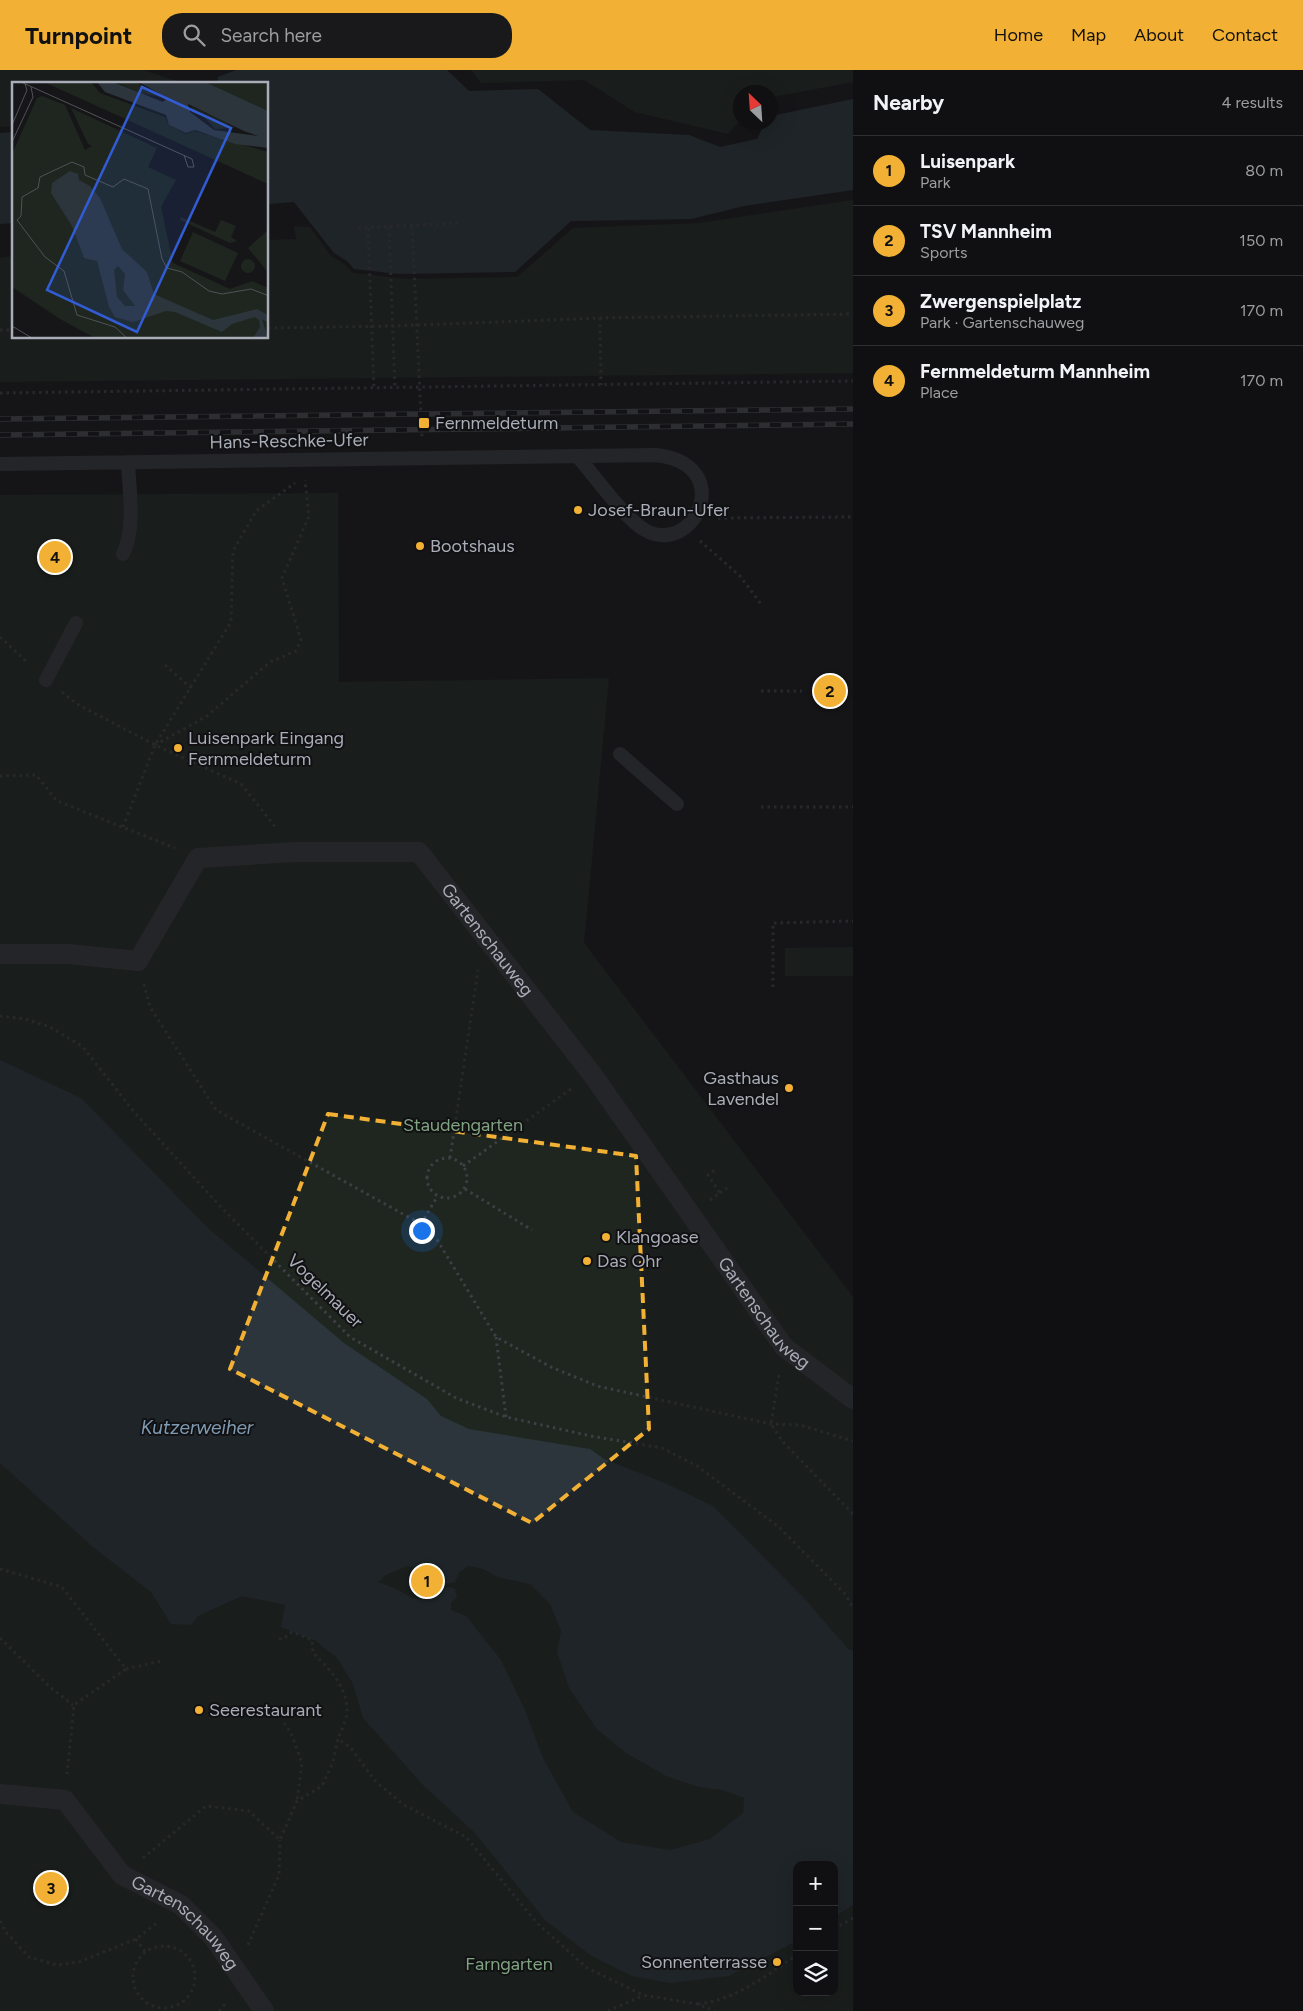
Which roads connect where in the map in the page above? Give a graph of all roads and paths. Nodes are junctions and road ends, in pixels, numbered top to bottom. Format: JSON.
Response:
{"nodes":[{"id":1,"x":462,"y":223,"type":"dead end"},
{"id":2,"x":412,"y":226,"type":"junction"},
{"id":3,"x":389,"y":227,"type":"junction"},
{"id":4,"x":358,"y":228,"type":"dead end"},
{"id":5,"x":368,"y":228,"type":"junction"},
{"id":6,"x":853,"y":314,"type":"edge"},
{"id":7,"x":600,"y":318,"type":"junction"},
{"id":8,"x":417,"y":325,"type":"junction"},
{"id":9,"x":372,"y":326,"type":"junction"},
{"id":10,"x":394,"y":326,"type":"junction"},
{"id":11,"x":269,"y":328,"type":"edge"},
{"id":12,"x":853,"y":381,"type":"edge"},
{"id":13,"x":601,"y":385,"type":"junction"},
{"id":14,"x":421,"y":388,"type":"junction"},
{"id":15,"x":374,"y":389,"type":"junction"},
{"id":16,"x":396,"y":389,"type":"junction"},
{"id":17,"x":0,"y":393,"type":"edge"},
{"id":18,"x":421,"y":415,"type":"dead end"},
{"id":19,"x":578,"y":457,"type":"junction"},
{"id":20,"x":128,"y":462,"type":"junction"},
{"id":21,"x":0,"y":464,"type":"edge"},
{"id":22,"x":853,"y":517,"type":"edge"},
{"id":23,"x":689,"y":523,"type":"junction"},
{"id":24,"x":123,"y":554,"type":"dead end"},
{"id":25,"x":761,"y":604,"type":"dead end"},
{"id":26,"x":76,"y":623,"type":"dead end"},
{"id":27,"x":0,"y":637,"type":"edge"},
{"id":28,"x":165,"y":665,"type":"dead end"},
{"id":29,"x":46,"y":680,"type":"junction"},
{"id":30,"x":191,"y":688,"type":"junction"},
{"id":31,"x":761,"y":691,"type":"dead end"},
{"id":32,"x":802,"y":691,"type":"dead end"},
{"id":33,"x":155,"y":745,"type":"junction"},
{"id":34,"x":620,"y":754,"type":"dead end"},
{"id":35,"x":0,"y":776,"type":"edge"},
{"id":36,"x":677,"y":804,"type":"dead end"},
{"id":37,"x":853,"y":807,"type":"edge"},
{"id":38,"x":761,"y":808,"type":"dead end"},
{"id":39,"x":123,"y":827,"type":"junction"},
{"id":40,"x":295,"y":852,"type":"junction"},
{"id":41,"x":198,"y":858,"type":"junction"},
{"id":42,"x":853,"y":921,"type":"edge"},
{"id":43,"x":484,"y":935,"type":"junction"},
{"id":44,"x":0,"y":954,"type":"edge"},
{"id":45,"x":138,"y":961,"type":"junction"},
{"id":46,"x":773,"y":987,"type":"dead end"},
{"id":47,"x":0,"y":1016,"type":"edge"},
{"id":48,"x":592,"y":1074,"type":"junction"},
{"id":49,"x":450,"y":1158,"type":"junction"},
{"id":50,"x":464,"y":1166,"type":"junction"},
{"id":51,"x":465,"y":1188,"type":"junction"},
{"id":52,"x":727,"y":1188,"type":"dead end"},
{"id":53,"x":720,"y":1193,"type":"dead end"},
{"id":54,"x":437,"y":1197,"type":"junction"},
{"id":55,"x":421,"y":1224,"type":"junction"},
{"id":56,"x":532,"y":1230,"type":"dead end"},
{"id":57,"x":496,"y":1337,"type":"junction"},
{"id":58,"x":784,"y":1347,"type":"junction"},
{"id":59,"x":853,"y":1399,"type":"edge"},
{"id":60,"x":506,"y":1417,"type":"junction"},
{"id":61,"x":771,"y":1424,"type":"junction"},
{"id":62,"x":853,"y":1441,"type":"edge"},
{"id":63,"x":853,"y":1514,"type":"edge"},
{"id":64,"x":0,"y":1569,"type":"edge"},
{"id":65,"x":853,"y":1608,"type":"edge"},
{"id":66,"x":0,"y":1638,"type":"edge"},
{"id":67,"x":279,"y":1639,"type":"dead end"},
{"id":68,"x":162,"y":1661,"type":"dead end"},
{"id":69,"x":126,"y":1669,"type":"junction"},
{"id":70,"x":74,"y":1705,"type":"junction"},
{"id":71,"x":284,"y":1723,"type":"dead end"},
{"id":72,"x":338,"y":1740,"type":"junction"},
{"id":73,"x":0,"y":1794,"type":"edge"},
{"id":74,"x":65,"y":1800,"type":"junction"},
{"id":75,"x":297,"y":1801,"type":"junction"},
{"id":76,"x":280,"y":1840,"type":"junction"},
{"id":77,"x":122,"y":1875,"type":"junction"},
{"id":78,"x":181,"y":1905,"type":"junction"},
{"id":79,"x":853,"y":1918,"type":"edge"},
{"id":80,"x":0,"y":1921,"type":"edge"},
{"id":81,"x":838,"y":1927,"type":"edge"},
{"id":82,"x":136,"y":1939,"type":"junction"},
{"id":83,"x":145,"y":1952,"type":"junction"},
{"id":84,"x":793,"y":1958,"type":"edge"},
{"id":85,"x":229,"y":1960,"type":"junction"},
{"id":86,"x":643,"y":1996,"type":"junction"},
{"id":87,"x":697,"y":2004,"type":"junction"},
{"id":88,"x":264,"y":2011,"type":"edge"},
{"id":89,"x":608,"y":2011,"type":"edge"},
{"id":90,"x":715,"y":2011,"type":"edge"}],
"edges":[{"from":1,"to":2,"type":"path"},
{"from":2,"to":3,"type":"path"},
{"from":2,"to":8,"type":"path"},
{"from":3,"to":5,"type":"path"},
{"from":3,"to":10,"type":"path"},
{"from":4,"to":5,"type":"path"},
{"from":5,"to":9,"type":"path"},
{"from":6,"to":7,"type":"path"},
{"from":7,"to":8,"type":"path"},
{"from":7,"to":13,"type":"path"},
{"from":8,"to":10,"type":"path"},
{"from":8,"to":14,"type":"path"},
{"from":9,"to":10,"type":"path"},
{"from":9,"to":11,"type":"path"},
{"from":9,"to":15,"type":"path"},
{"from":10,"to":16,"type":"path"},
{"from":12,"to":13,"type":"path"},
{"from":13,"to":14,"type":"path"},
{"from":14,"to":16,"type":"path"},
{"from":14,"to":18,"type":"path"},
{"from":15,"to":16,"type":"path"},
{"from":15,"to":17,"type":"path"},
{"from":19,"to":20,"type":"lane","name":"Hans-Reschke-Ufer"},
{"from":19,"to":23,"type":"lane"},
{"from":19,"to":23,"type":"lane","name":"Hans-Reschke-Ufer"},
{"from":20,"to":21,"type":"lane","name":"Hans-Reschke-Ufer"},
{"from":20,"to":24,"type":"lane"},
{"from":22,"to":23,"type":"path"},
{"from":23,"to":25,"type":"path"},
{"from":26,"to":29,"type":"lane"},
{"from":27,"to":29,"type":"path"},
{"from":28,"to":30,"type":"path"},
{"from":29,"to":33,"type":"path"},
{"from":30,"to":33,"type":"path"},
{"from":30,"to":33,"type":"path"},
{"from":31,"to":32,"type":"path"},
{"from":33,"to":39,"type":"path"},
{"from":33,"to":40,"type":"path"},
{"from":34,"to":36,"type":"lane"},
{"from":35,"to":39,"type":"path"},
{"from":37,"to":38,"type":"path"},
{"from":39,"to":41,"type":"path"},
{"from":40,"to":41,"type":"street","name":"Gartenschauweg"},
{"from":40,"to":43,"type":"street","name":"Gartenschauweg"},
{"from":41,"to":45,"type":"street"},
{"from":42,"to":46,"type":"path"},
{"from":43,"to":48,"type":"street","name":"Gartenschauweg"},
{"from":43,"to":49,"type":"path"},
{"from":44,"to":45,"type":"street"},
{"from":45,"to":55,"type":"path"},
{"from":47,"to":60,"type":"path","name":"Vogelmauer"},
{"from":48,"to":50,"type":"path"},
{"from":48,"to":58,"type":"street","name":"Gartenschauweg"},
{"from":49,"to":50,"type":"path"},
{"from":49,"to":54,"type":"path"},
{"from":50,"to":51,"type":"path"},
{"from":51,"to":54,"type":"path"},
{"from":51,"to":56,"type":"path"},
{"from":52,"to":53,"type":"path"},
{"from":54,"to":55,"type":"path"},
{"from":55,"to":57,"type":"path"},
{"from":57,"to":60,"type":"path"},
{"from":57,"to":61,"type":"path"},
{"from":58,"to":59,"type":"street","name":"Gartenschauweg"},
{"from":58,"to":61,"type":"path"},
{"from":60,"to":65,"type":"path","name":"Vogelmauer"},
{"from":61,"to":62,"type":"path"},
{"from":61,"to":63,"type":"path"},
{"from":64,"to":69,"type":"path"},
{"from":66,"to":70,"type":"path"},
{"from":67,"to":72,"type":"path"},
{"from":68,"to":69,"type":"path"},
{"from":69,"to":70,"type":"path"},
{"from":70,"to":74,"type":"path"},
{"from":71,"to":75,"type":"path"},
{"from":72,"to":75,"type":"path"},
{"from":72,"to":86,"type":"path"},
{"from":73,"to":74,"type":"street"},
{"from":74,"to":77,"type":"street","name":"Gartenschauweg"},
{"from":75,"to":76,"type":"path"},
{"from":76,"to":77,"type":"path"},
{"from":76,"to":85,"type":"path"},
{"from":77,"to":78,"type":"street","name":"Gartenschauweg"},
{"from":78,"to":82,"type":"path"},
{"from":78,"to":85,"type":"street","name":"Gartenschauweg"},
{"from":79,"to":81,"type":"path"},
{"from":80,"to":82,"type":"path"},
{"from":82,"to":83,"type":"path"},
{"from":83,"to":83,"type":"path"},
{"from":84,"to":87,"type":"path"},
{"from":85,"to":88,"type":"street","name":"Gartenschauweg"},
{"from":86,"to":87,"type":"path"},
{"from":86,"to":89,"type":"path"},
{"from":87,"to":90,"type":"path"}]}
